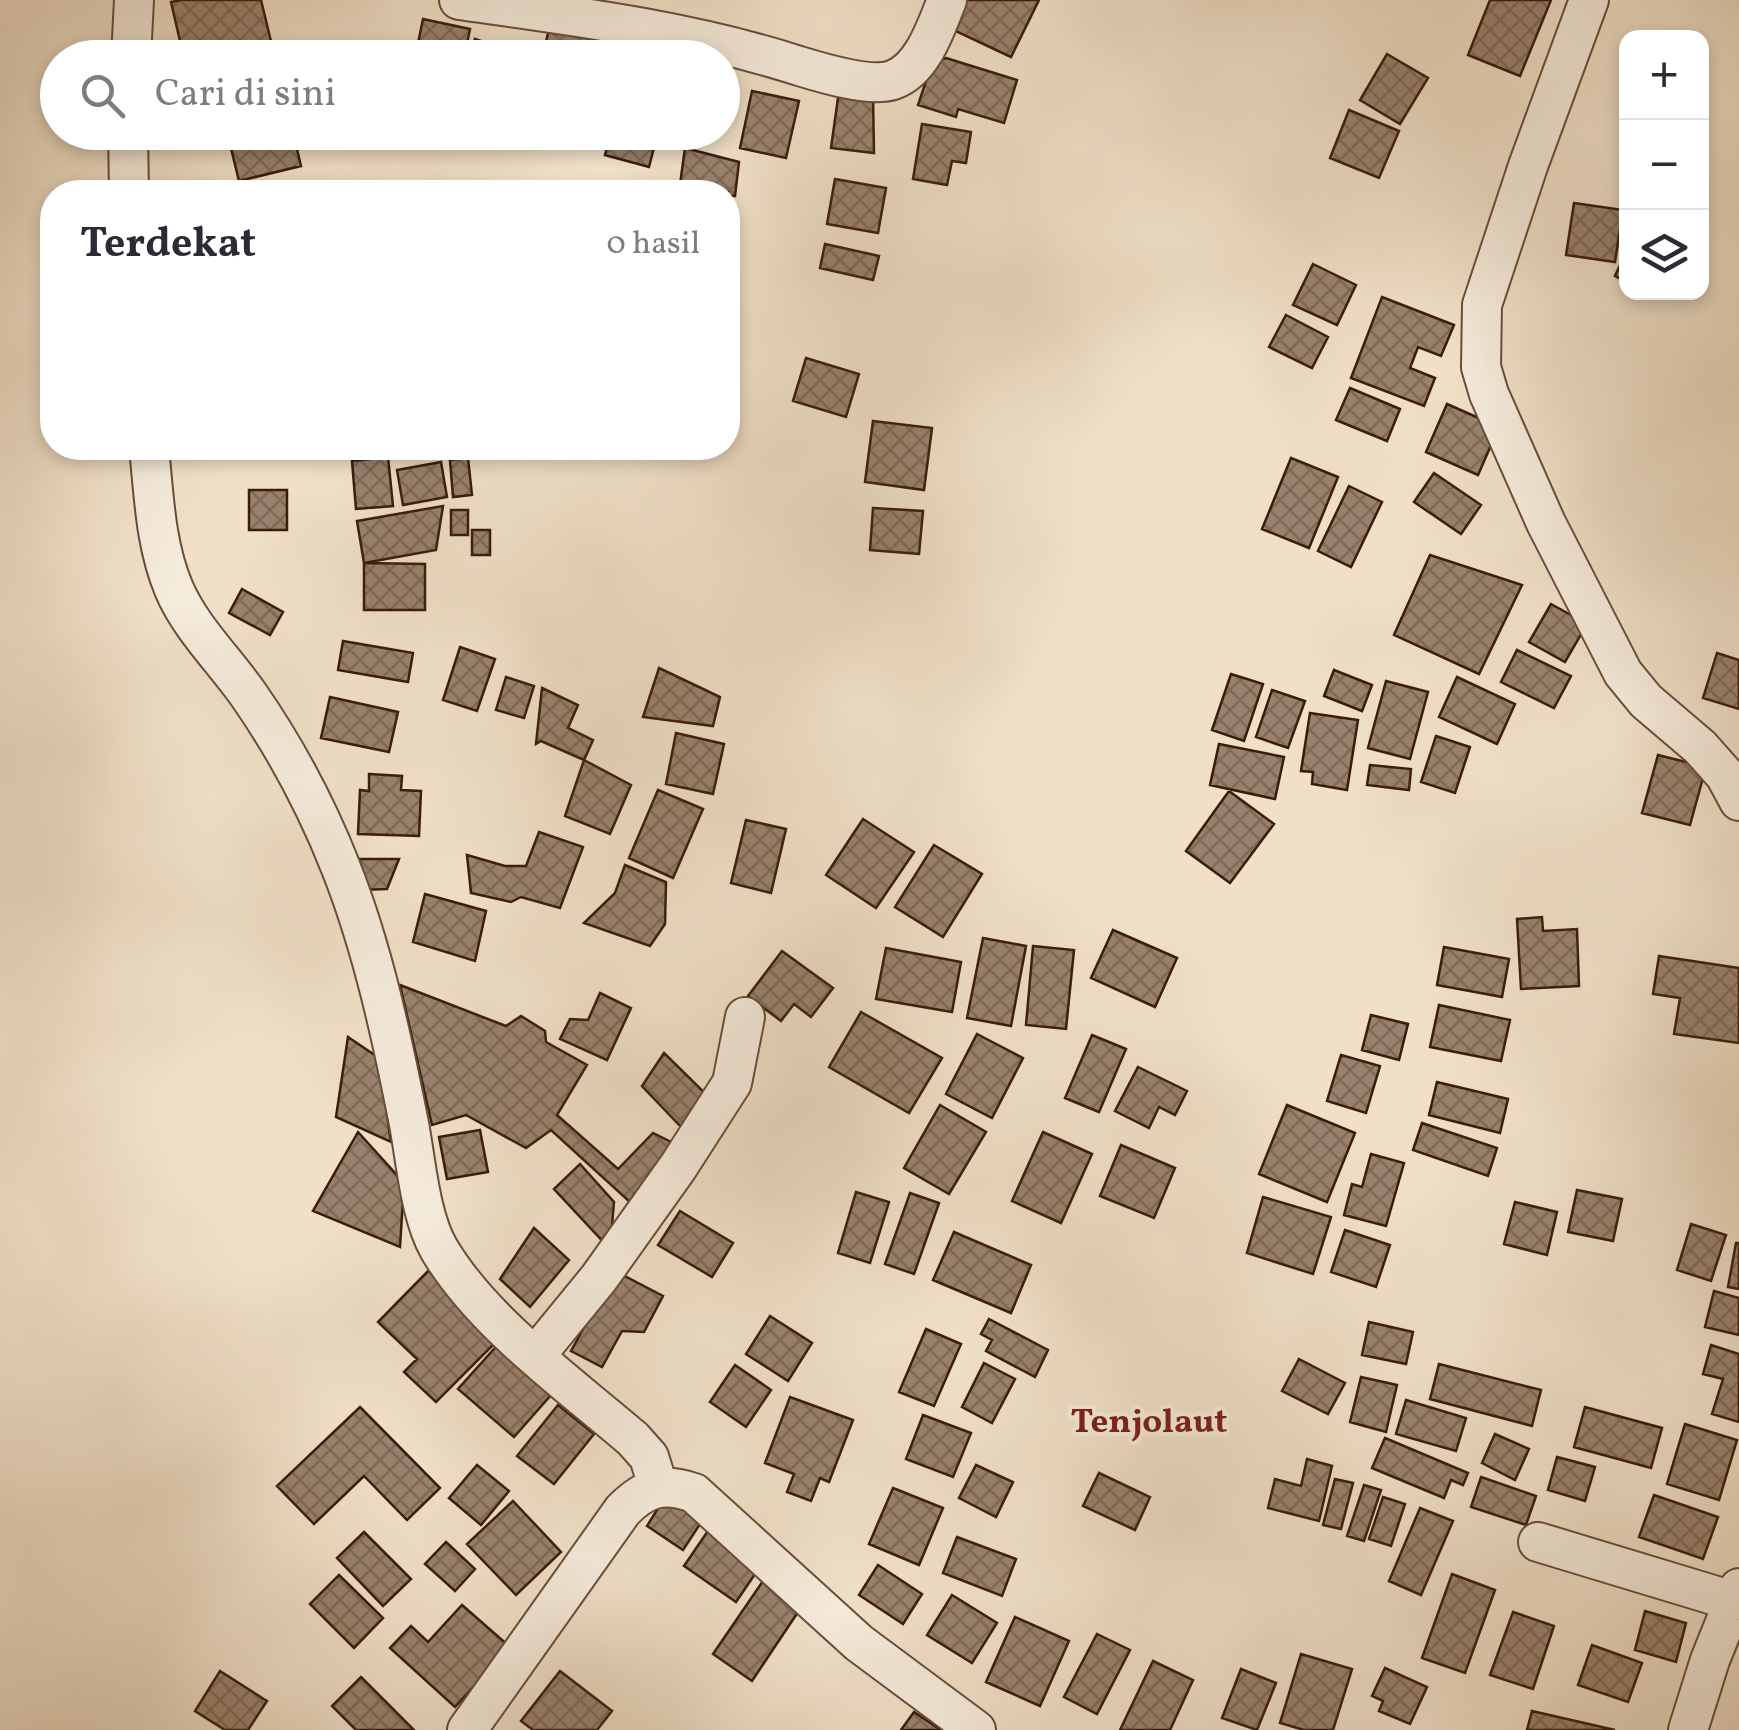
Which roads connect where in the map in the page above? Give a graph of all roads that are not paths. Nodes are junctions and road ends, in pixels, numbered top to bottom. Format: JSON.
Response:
{"nodes":[{"id":1,"x":134,"y":0,"type":"edge"},
{"id":2,"x":459,"y":0,"type":"edge"},
{"id":3,"x":947,"y":0,"type":"edge"},
{"id":4,"x":1589,"y":0,"type":"edge"},
{"id":5,"x":132,"y":40,"type":"edge"},
{"id":6,"x":709,"y":40,"type":"edge"},
{"id":7,"x":740,"y":48,"type":"edge"},
{"id":8,"x":129,"y":150,"type":"edge"},
{"id":9,"x":130,"y":180,"type":"edge"},
{"id":10,"x":150,"y":460,"type":"edge"},
{"id":11,"x":1739,"y":800,"type":"edge"},
{"id":12,"x":745,"y":1018,"type":"dead end"},
{"id":13,"x":536,"y":1355,"type":"junction"},
{"id":14,"x":658,"y":1486,"type":"junction"},
{"id":15,"x":1538,"y":1542,"type":"dead end"},
{"id":16,"x":1736,"y":1594,"type":"edge"},
{"id":17,"x":467,"y":1730,"type":"edge"},
{"id":18,"x":976,"y":1730,"type":"edge"},
{"id":19,"x":1688,"y":1730,"type":"edge"}],
"edges":[{"from":1,"to":5,"type":"street"},
{"from":2,"to":6,"type":"street"},
{"from":3,"to":7,"type":"street"},
{"from":4,"to":11,"type":"street"},
{"from":8,"to":9,"type":"street"},
{"from":10,"to":13,"type":"street"},
{"from":12,"to":13,"type":"street"},
{"from":13,"to":14,"type":"street"},
{"from":14,"to":17,"type":"street"},
{"from":14,"to":18,"type":"street"},
{"from":15,"to":16,"type":"street"},
{"from":16,"to":19,"type":"street"}]}
